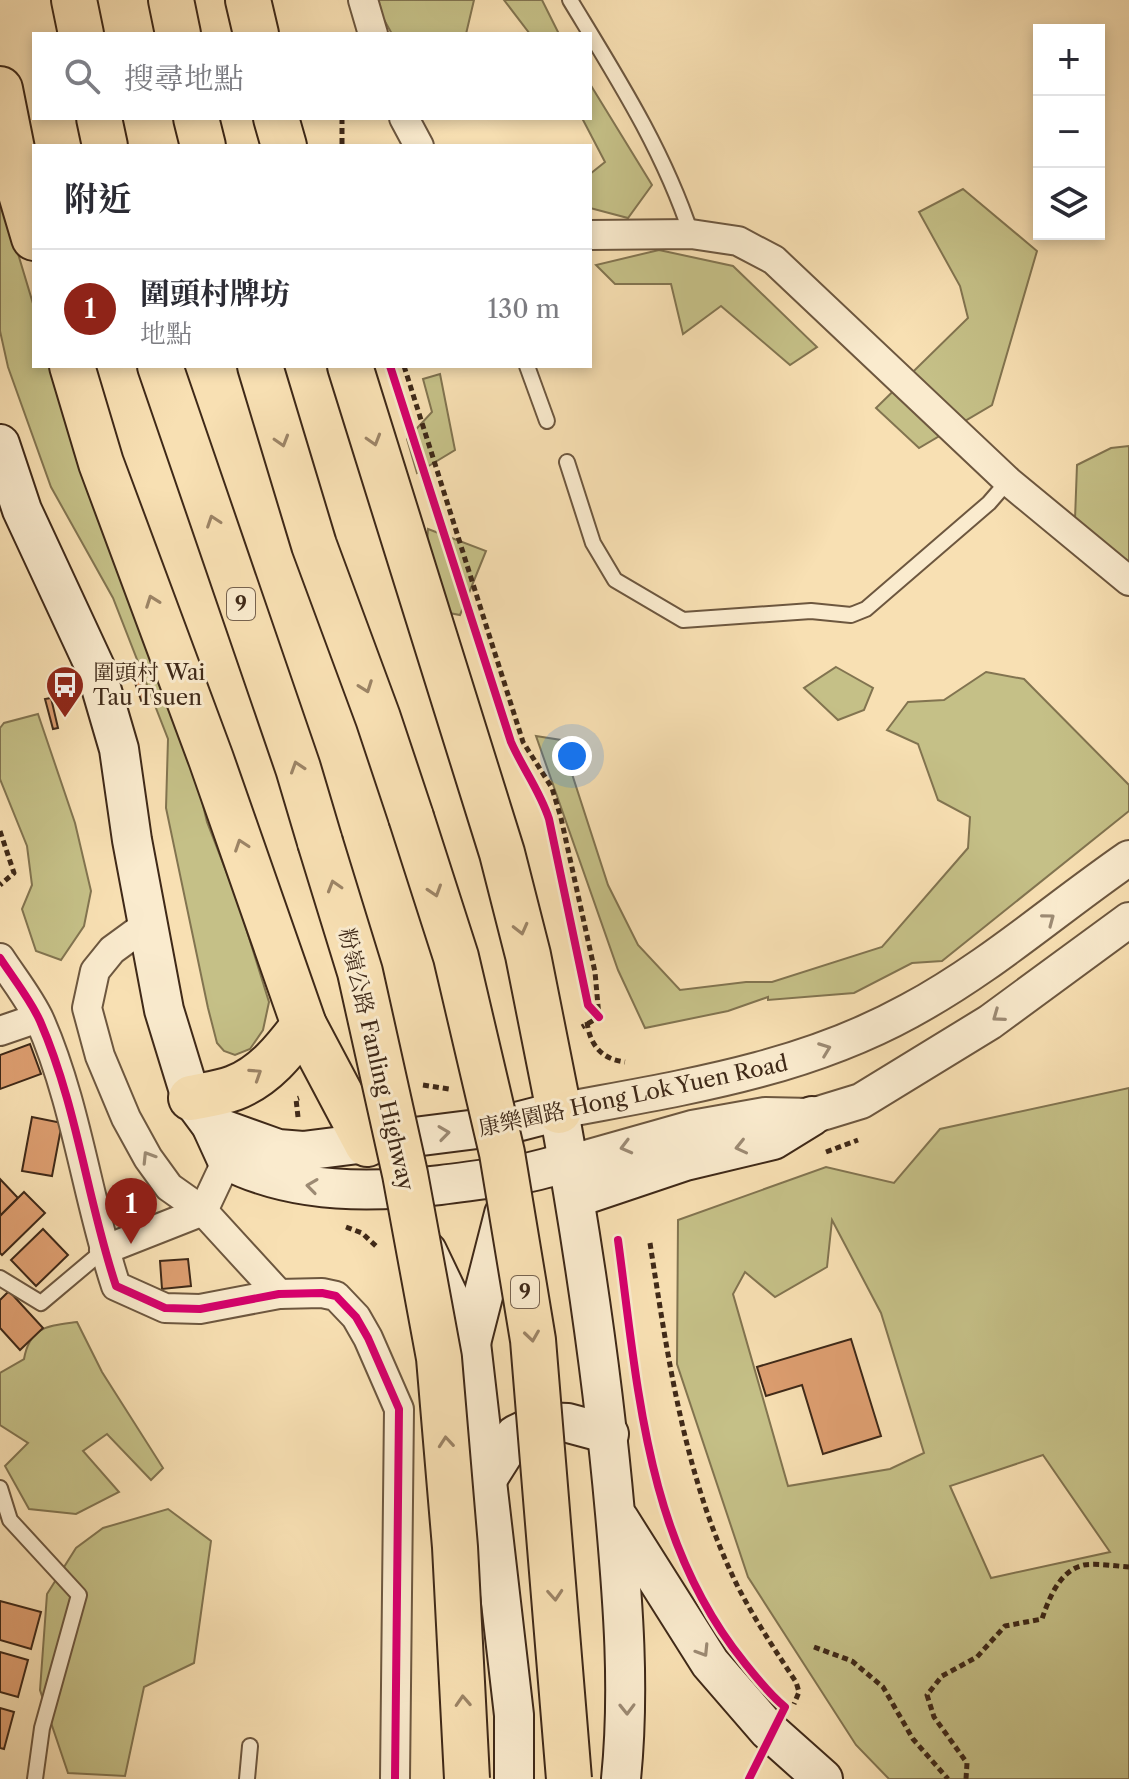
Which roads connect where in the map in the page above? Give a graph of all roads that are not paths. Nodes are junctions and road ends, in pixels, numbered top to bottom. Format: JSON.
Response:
{"nodes":[{"id":1,"x":74,"y":0,"type":"edge"},
{"id":2,"x":171,"y":0,"type":"edge"},
{"id":3,"x":248,"y":0,"type":"edge"},
{"id":4,"x":363,"y":0,"type":"edge"},
{"id":5,"x":570,"y":0,"type":"edge"},
{"id":6,"x":81,"y":32,"type":"edge"},
{"id":7,"x":178,"y":32,"type":"edge"},
{"id":8,"x":256,"y":32,"type":"edge"},
{"id":9,"x":372,"y":32,"type":"edge"},
{"id":10,"x":589,"y":32,"type":"edge"},
{"id":11,"x":592,"y":37,"type":"edge"},
{"id":12,"x":0,"y":89,"type":"edge"},
{"id":13,"x":99,"y":120,"type":"edge"},
{"id":14,"x":196,"y":120,"type":"edge"},
{"id":15,"x":277,"y":120,"type":"edge"},
{"id":16,"x":405,"y":120,"type":"edge"},
{"id":17,"x":105,"y":144,"type":"edge"},
{"id":18,"x":202,"y":144,"type":"edge"},
{"id":19,"x":283,"y":144,"type":"edge"},
{"id":20,"x":418,"y":144,"type":"edge"},
{"id":21,"x":32,"y":231,"type":"edge"},
{"id":22,"x":691,"y":234,"type":"junction"},
{"id":23,"x":592,"y":235,"type":"edge"},
{"id":24,"x":73,"y":368,"type":"edge"},
{"id":25,"x":161,"y":368,"type":"edge"},
{"id":26,"x":261,"y":368,"type":"edge"},
{"id":27,"x":351,"y":368,"type":"edge"},
{"id":28,"x":528,"y":368,"type":"edge"},
{"id":29,"x":547,"y":421,"type":"dead end"},
{"id":30,"x":0,"y":444,"type":"edge"},
{"id":31,"x":567,"y":462,"type":"dead end"},
{"id":32,"x":1008,"y":481,"type":"junction"},
{"id":33,"x":1129,"y":581,"type":"edge"},
{"id":34,"x":1129,"y":858,"type":"edge"},
{"id":35,"x":1129,"y":920,"type":"edge"},
{"id":36,"x":149,"y":923,"type":"junction"},
{"id":37,"x":0,"y":958,"type":"edge"},
{"id":38,"x":38,"y":1018,"type":"junction"},
{"id":39,"x":304,"y":1025,"type":"junction"},
{"id":40,"x":0,"y":1031,"type":"edge"},
{"id":41,"x":559,"y":1111,"type":"junction"},
{"id":42,"x":201,"y":1112,"type":"junction"},
{"id":43,"x":812,"y":1116,"type":"joint"},
{"id":44,"x":367,"y":1144,"type":"junction"},
{"id":45,"x":227,"y":1160,"type":"junction"},
{"id":46,"x":524,"y":1173,"type":"junction"},
{"id":47,"x":572,"y":1180,"type":"junction"},
{"id":48,"x":390,"y":1189,"type":"junction"},
{"id":49,"x":203,"y":1211,"type":"junction"},
{"id":50,"x":104,"y":1250,"type":"junction"},
{"id":51,"x":1,"y":1279,"type":"edge"},
{"id":52,"x":279,"y":1294,"type":"junction"},
{"id":53,"x":471,"y":1343,"type":"junction"},
{"id":54,"x":609,"y":1434,"type":"junction"},
{"id":55,"x":486,"y":1481,"type":"junction"},
{"id":56,"x":0,"y":1488,"type":"edge"},
{"id":57,"x":615,"y":1514,"type":"junction"},
{"id":58,"x":250,"y":1746,"type":"dead end"},
{"id":59,"x":35,"y":1779,"type":"edge"},
{"id":60,"x":247,"y":1779,"type":"edge"},
{"id":61,"x":395,"y":1779,"type":"edge"},
{"id":62,"x":467,"y":1779,"type":"edge"},
{"id":63,"x":514,"y":1779,"type":"edge"},
{"id":64,"x":569,"y":1779,"type":"edge"},
{"id":65,"x":621,"y":1779,"type":"edge"},
{"id":66,"x":823,"y":1779,"type":"edge"}],
"edges":[{"from":1,"to":6,"type":"highway"},
{"from":2,"to":7,"type":"highway"},
{"from":3,"to":8,"type":"highway"},
{"from":4,"to":9,"type":"street"},
{"from":5,"to":10,"type":"lane"},
{"from":11,"to":22,"type":"lane"},
{"from":12,"to":21,"type":"highway"},
{"from":13,"to":17,"type":"highway"},
{"from":14,"to":18,"type":"highway"},
{"from":15,"to":19,"type":"highway"},
{"from":16,"to":20,"type":"street"},
{"from":22,"to":23,"type":"street"},
{"from":22,"to":32,"type":"street"},
{"from":39,"to":24,"type":"highway","one_way":true},
{"from":62,"to":25,"type":"highway","name":"粉嶺公路 Fanling Highway","number":"9","one_way":true,"bridge":true},
{"from":26,"to":64,"type":"highway","number":"9","one_way":true,"bridge":true},
{"from":27,"to":41,"type":"highway","one_way":true},
{"from":28,"to":29,"type":"lane"},
{"from":30,"to":36,"type":"main road"},
{"from":31,"to":32,"type":"lane"},
{"from":32,"to":33,"type":"street"},
{"from":41,"to":34,"type":"street","name":"康樂園路 Hong Lok Yuen Road","one_way":true},
{"from":35,"to":43,"type":"street","one_way":true},
{"from":36,"to":42,"type":"main road"},
{"from":49,"to":36,"type":"street","one_way":true},
{"from":37,"to":38,"type":"street"},
{"from":38,"to":40,"type":"street"},
{"from":38,"to":50,"type":"street"},
{"from":42,"to":39,"type":"highway","one_way":true},
{"from":39,"to":44,"type":"highway"},
{"from":44,"to":41,"type":"main road","name":"康樂園路 Hong Lok Yuen Road","one_way":true},
{"from":41,"to":46,"type":"main road"},
{"from":41,"to":47,"type":"main road"},
{"from":42,"to":44,"type":"main road","name":"康樂園路 Hong Lok Yuen Road"},
{"from":42,"to":45,"type":"main road"},
{"from":43,"to":47,"type":"main road","one_way":true},
{"from":44,"to":48,"type":"main road"},
{"from":48,"to":45,"type":"main road","one_way":true},
{"from":45,"to":49,"type":"street"},
{"from":46,"to":47,"type":"main road"},
{"from":46,"to":48,"type":"main road"},
{"from":46,"to":53,"type":"main road"},
{"from":47,"to":54,"type":"main road"},
{"from":48,"to":53,"type":"main road"},
{"from":49,"to":50,"type":"street"},
{"from":49,"to":52,"type":"street"},
{"from":50,"to":51,"type":"lane"},
{"from":50,"to":52,"type":"street"},
{"from":52,"to":61,"type":"street"},
{"from":53,"to":55,"type":"main road"},
{"from":54,"to":55,"type":"main road"},
{"from":54,"to":57,"type":"main road"},
{"from":55,"to":63,"type":"main road"},
{"from":56,"to":59,"type":"lane"},
{"from":57,"to":65,"type":"main road","one_way":true},
{"from":57,"to":66,"type":"main road","one_way":true},
{"from":58,"to":60,"type":"lane"}]}
